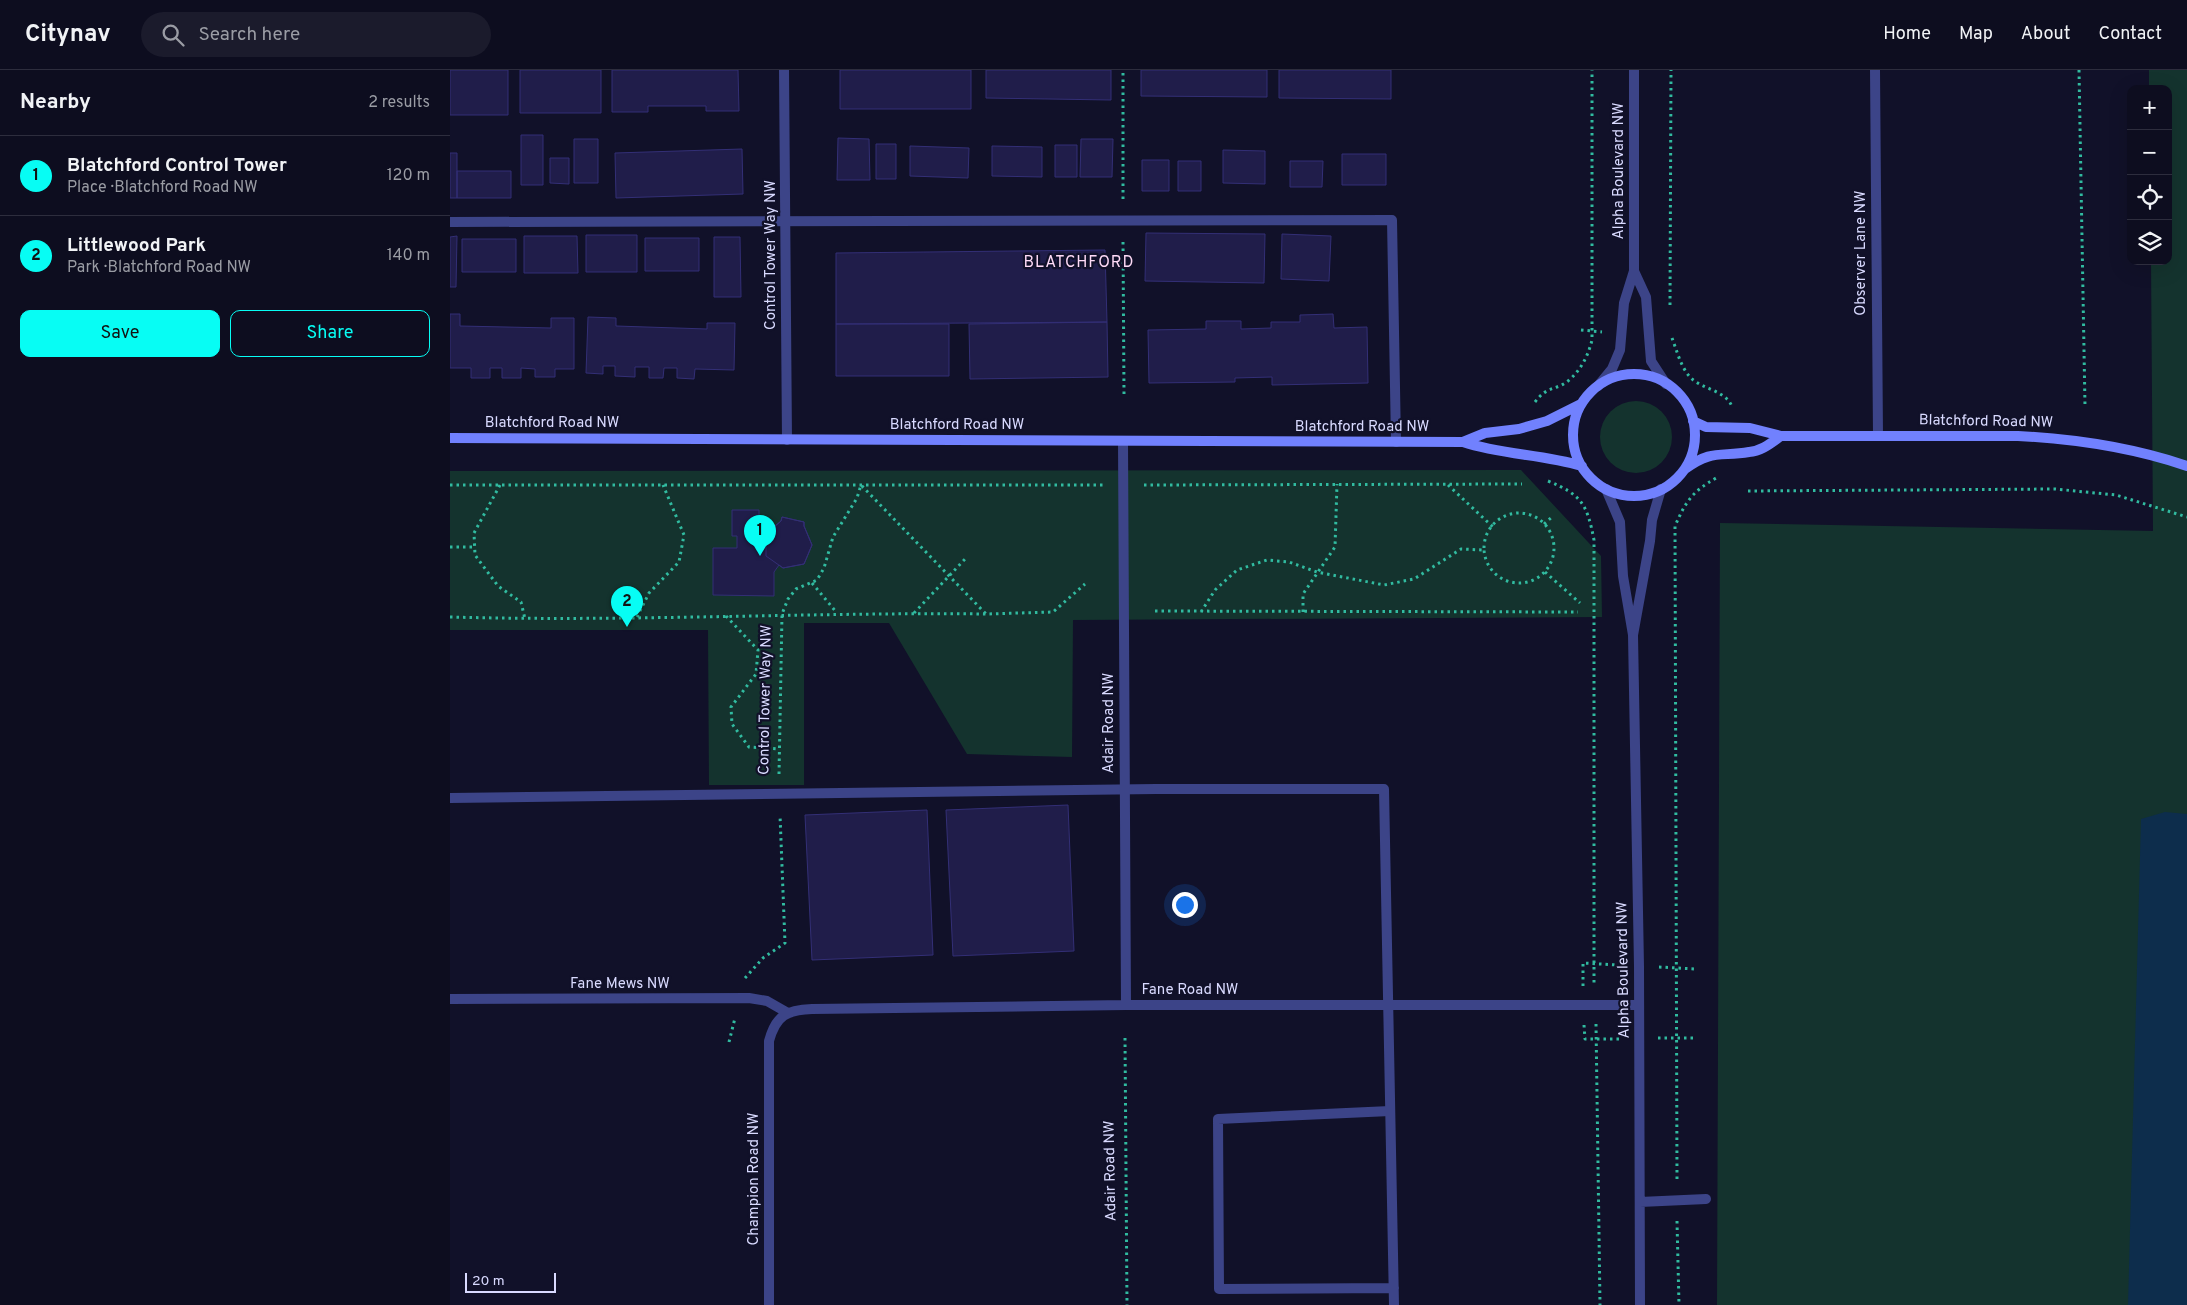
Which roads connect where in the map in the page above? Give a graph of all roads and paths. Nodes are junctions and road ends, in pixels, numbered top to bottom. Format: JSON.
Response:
{"nodes":[{"id":1,"x":784,"y":70,"type":"edge"},
{"id":2,"x":1123,"y":70,"type":"edge"},
{"id":3,"x":1592,"y":70,"type":"edge"},
{"id":4,"x":1634,"y":70,"type":"edge"},
{"id":5,"x":1671,"y":70,"type":"edge"},
{"id":6,"x":1875,"y":70,"type":"edge"},
{"id":7,"x":2079,"y":70,"type":"edge"},
{"id":8,"x":1123,"y":202,"type":"dead end"},
{"id":9,"x":786,"y":220,"type":"junction"},
{"id":10,"x":450,"y":222,"type":"edge"},
{"id":11,"x":1123,"y":239,"type":"dead end"},
{"id":12,"x":1634,"y":271,"type":"junction"},
{"id":13,"x":1670,"y":313,"type":"dead end"},
{"id":14,"x":1669,"y":332,"type":"dead end"},
{"id":15,"x":1666,"y":384,"type":"junction"},
{"id":16,"x":1598,"y":386,"type":"junction"},
{"id":17,"x":1124,"y":394,"type":"dead end"},
{"id":18,"x":1581,"y":404,"type":"junction"},
{"id":19,"x":2086,"y":406,"type":"dead end"},
{"id":20,"x":1693,"y":421,"type":"junction"},
{"id":21,"x":1531,"y":426,"type":"junction"},
{"id":22,"x":1731,"y":429,"type":"junction"},
{"id":23,"x":1781,"y":436,"type":"junction"},
{"id":24,"x":1878,"y":436,"type":"junction"},
{"id":25,"x":450,"y":438,"type":"edge"},
{"id":26,"x":787,"y":440,"type":"junction"},
{"id":27,"x":1123,"y":441,"type":"junction"},
{"id":28,"x":1396,"y":442,"type":"junction"},
{"id":29,"x":1463,"y":442,"type":"junction"},
{"id":30,"x":1731,"y":452,"type":"junction"},
{"id":31,"x":1532,"y":455,"type":"junction"},
{"id":32,"x":1582,"y":466,"type":"junction"},
{"id":33,"x":2187,"y":466,"type":"edge"},
{"id":34,"x":1682,"y":471,"type":"junction"},
{"id":35,"x":1105,"y":484,"type":"dead end"},
{"id":36,"x":1337,"y":484,"type":"junction"},
{"id":37,"x":1448,"y":484,"type":"junction"},
{"id":38,"x":1522,"y":484,"type":"dead end"},
{"id":39,"x":450,"y":485,"type":"edge"},
{"id":40,"x":500,"y":485,"type":"junction"},
{"id":41,"x":663,"y":485,"type":"junction"},
{"id":42,"x":861,"y":485,"type":"junction"},
{"id":43,"x":1138,"y":485,"type":"dead end"},
{"id":44,"x":1606,"y":489,"type":"junction"},
{"id":45,"x":1661,"y":489,"type":"junction"},
{"id":46,"x":1748,"y":491,"type":"dead end"},
{"id":47,"x":1553,"y":516,"type":"dead end"},
{"id":48,"x":2187,"y":517,"type":"edge"},
{"id":49,"x":1544,"y":524,"type":"junction"},
{"id":50,"x":1493,"y":527,"type":"junction"},
{"id":51,"x":450,"y":547,"type":"edge"},
{"id":52,"x":475,"y":547,"type":"junction"},
{"id":53,"x":1483,"y":550,"type":"junction"},
{"id":54,"x":966,"y":558,"type":"dead end"},
{"id":55,"x":1317,"y":572,"type":"junction"},
{"id":56,"x":1544,"y":572,"type":"junction"},
{"id":57,"x":949,"y":576,"type":"junction"},
{"id":58,"x":812,"y":583,"type":"junction"},
{"id":59,"x":1085,"y":584,"type":"dead end"},
{"id":60,"x":1580,"y":603,"type":"dead end"},
{"id":61,"x":1155,"y":611,"type":"dead end"},
{"id":62,"x":1303,"y":612,"type":"junction"},
{"id":63,"x":1578,"y":612,"type":"dead end"},
{"id":64,"x":838,"y":613,"type":"junction"},
{"id":65,"x":914,"y":613,"type":"junction"},
{"id":66,"x":1201,"y":613,"type":"junction"},
{"id":67,"x":782,"y":614,"type":"junction"},
{"id":68,"x":986,"y":614,"type":"junction"},
{"id":69,"x":726,"y":615,"type":"junction"},
{"id":70,"x":450,"y":617,"type":"edge"},
{"id":71,"x":637,"y":617,"type":"junction"},
{"id":72,"x":525,"y":619,"type":"junction"},
{"id":73,"x":1633,"y":635,"type":"junction"},
{"id":74,"x":779,"y":749,"type":"junction"},
{"id":75,"x":1125,"y":789,"type":"junction"},
{"id":76,"x":780,"y":794,"type":"junction"},
{"id":77,"x":450,"y":798,"type":"edge"},
{"id":78,"x":450,"y":999,"type":"edge"},
{"id":79,"x":739,"y":999,"type":"junction"},
{"id":80,"x":1126,"y":1005,"type":"junction"},
{"id":81,"x":1387,"y":1005,"type":"junction"},
{"id":82,"x":1596,"y":1005,"type":"junction"},
{"id":83,"x":1640,"y":1005,"type":"junction"},
{"id":84,"x":788,"y":1013,"type":"junction"},
{"id":85,"x":1125,"y":1038,"type":"dead end"},
{"id":86,"x":1390,"y":1111,"type":"junction"},
{"id":87,"x":1706,"y":1199,"type":"dead end"},
{"id":88,"x":1677,"y":1200,"type":"junction"},
{"id":89,"x":1640,"y":1202,"type":"junction"},
{"id":90,"x":1394,"y":1288,"type":"junction"},
{"id":91,"x":769,"y":1305,"type":"edge"},
{"id":92,"x":1127,"y":1305,"type":"edge"},
{"id":93,"x":1394,"y":1305,"type":"edge"},
{"id":94,"x":1600,"y":1305,"type":"edge"},
{"id":95,"x":1640,"y":1305,"type":"edge"},
{"id":96,"x":1679,"y":1305,"type":"edge"}],
"edges":[{"from":1,"to":9,"type":"street","name":"Control Tower Way NW"},
{"from":2,"to":8,"type":"path"},
{"from":3,"to":21,"type":"path"},
{"from":4,"to":12,"type":"street","name":"Alpha Boulevard NW"},
{"from":5,"to":13,"type":"path"},
{"from":6,"to":24,"type":"street","name":"Observer Lane NW"},
{"from":7,"to":19,"type":"path"},
{"from":9,"to":10,"type":"street"},
{"from":9,"to":26,"type":"street","name":"Control Tower Way NW"},
{"from":9,"to":28,"type":"street"},
{"from":11,"to":17,"type":"path"},
{"from":12,"to":15,"type":"street","name":"Alpha Boulevard NW"},
{"from":12,"to":16,"type":"street","name":"Alpha Boulevard NW"},
{"from":14,"to":22,"type":"path"},
{"from":15,"to":16,"type":"street"},
{"from":15,"to":20,"type":"street"},
{"from":16,"to":18,"type":"street"},
{"from":18,"to":21,"type":"street","name":"Blatchford Road NW"},
{"from":18,"to":32,"type":"street"},
{"from":20,"to":22,"type":"street","name":"Blatchford Road NW"},
{"from":20,"to":34,"type":"street"},
{"from":21,"to":29,"type":"street","name":"Blatchford Road NW"},
{"from":22,"to":23,"type":"street","name":"Blatchford Road NW"},
{"from":23,"to":24,"type":"street","name":"Blatchford Road NW"},
{"from":23,"to":30,"type":"street"},
{"from":24,"to":33,"type":"street","name":"Blatchford Road NW"},
{"from":25,"to":26,"type":"street","name":"Blatchford Road NW"},
{"from":26,"to":27,"type":"street","name":"Blatchford Road NW"},
{"from":27,"to":28,"type":"street","name":"Blatchford Road NW"},
{"from":27,"to":75,"type":"street","name":"Adair Road NW"},
{"from":28,"to":29,"type":"street","name":"Blatchford Road NW"},
{"from":29,"to":31,"type":"street","name":"Blatchford Road NW"},
{"from":30,"to":34,"type":"street"},
{"from":30,"to":88,"type":"path"},
{"from":31,"to":32,"type":"street","name":"Blatchford Road NW"},
{"from":31,"to":82,"type":"path"},
{"from":32,"to":44,"type":"street"},
{"from":34,"to":45,"type":"street"},
{"from":35,"to":42,"type":"path"},
{"from":36,"to":37,"type":"path"},
{"from":36,"to":43,"type":"path"},
{"from":36,"to":55,"type":"path"},
{"from":37,"to":38,"type":"path"},
{"from":37,"to":50,"type":"path"},
{"from":39,"to":40,"type":"path"},
{"from":40,"to":41,"type":"path"},
{"from":40,"to":52,"type":"path"},
{"from":41,"to":42,"type":"path"},
{"from":41,"to":71,"type":"path"},
{"from":42,"to":57,"type":"path"},
{"from":42,"to":58,"type":"path","name":"Control Tower Way NW"},
{"from":44,"to":45,"type":"street"},
{"from":44,"to":73,"type":"street","name":"Alpha Boulevard NW"},
{"from":45,"to":73,"type":"street","name":"Alpha Boulevard NW"},
{"from":46,"to":48,"type":"path"},
{"from":47,"to":49,"type":"path"},
{"from":49,"to":50,"type":"path"},
{"from":49,"to":56,"type":"path"},
{"from":50,"to":53,"type":"path"},
{"from":51,"to":52,"type":"path"},
{"from":52,"to":72,"type":"path"},
{"from":53,"to":55,"type":"path"},
{"from":53,"to":56,"type":"path"},
{"from":54,"to":57,"type":"path"},
{"from":55,"to":62,"type":"path"},
{"from":55,"to":66,"type":"path"},
{"from":56,"to":60,"type":"path"},
{"from":57,"to":65,"type":"path"},
{"from":57,"to":68,"type":"path"},
{"from":58,"to":64,"type":"path"},
{"from":58,"to":67,"type":"path","name":"Control Tower Way NW"},
{"from":59,"to":68,"type":"path"},
{"from":61,"to":66,"type":"path"},
{"from":62,"to":63,"type":"path"},
{"from":62,"to":66,"type":"path"},
{"from":64,"to":65,"type":"path"},
{"from":64,"to":67,"type":"path"},
{"from":65,"to":68,"type":"path"},
{"from":67,"to":69,"type":"path"},
{"from":67,"to":74,"type":"path","name":"Control Tower Way NW"},
{"from":69,"to":71,"type":"path"},
{"from":69,"to":74,"type":"path"},
{"from":70,"to":72,"type":"path"},
{"from":71,"to":72,"type":"path"},
{"from":73,"to":83,"type":"street","name":"Alpha Boulevard NW"},
{"from":74,"to":76,"type":"path","name":"Control Tower Way NW"},
{"from":75,"to":76,"type":"street"},
{"from":75,"to":80,"type":"street","name":"Adair Road NW"},
{"from":75,"to":81,"type":"street"},
{"from":76,"to":77,"type":"street"},
{"from":76,"to":79,"type":"path"},
{"from":78,"to":79,"type":"street","name":"Fane Mews NW"},
{"from":79,"to":84,"type":"street","name":"Fane Mews NW"},
{"from":80,"to":81,"type":"street","name":"Fane Road NW"},
{"from":80,"to":84,"type":"street","name":"Fane Road NW"},
{"from":81,"to":82,"type":"street","name":"Fane Road NW"},
{"from":81,"to":86,"type":"street"},
{"from":82,"to":83,"type":"street","name":"Fane Road NW"},
{"from":82,"to":94,"type":"path"},
{"from":83,"to":89,"type":"street","name":"Alpha Boulevard NW"},
{"from":84,"to":91,"type":"street","name":"Champion Road NW"},
{"from":85,"to":92,"type":"path","name":"Adair Road NW"},
{"from":86,"to":90,"type":"street"},
{"from":86,"to":90,"type":"street"},
{"from":87,"to":88,"type":"street"},
{"from":88,"to":89,"type":"street"},
{"from":88,"to":96,"type":"path"},
{"from":89,"to":95,"type":"street","name":"Alpha Boulevard NW"},
{"from":90,"to":93,"type":"street"}]}
